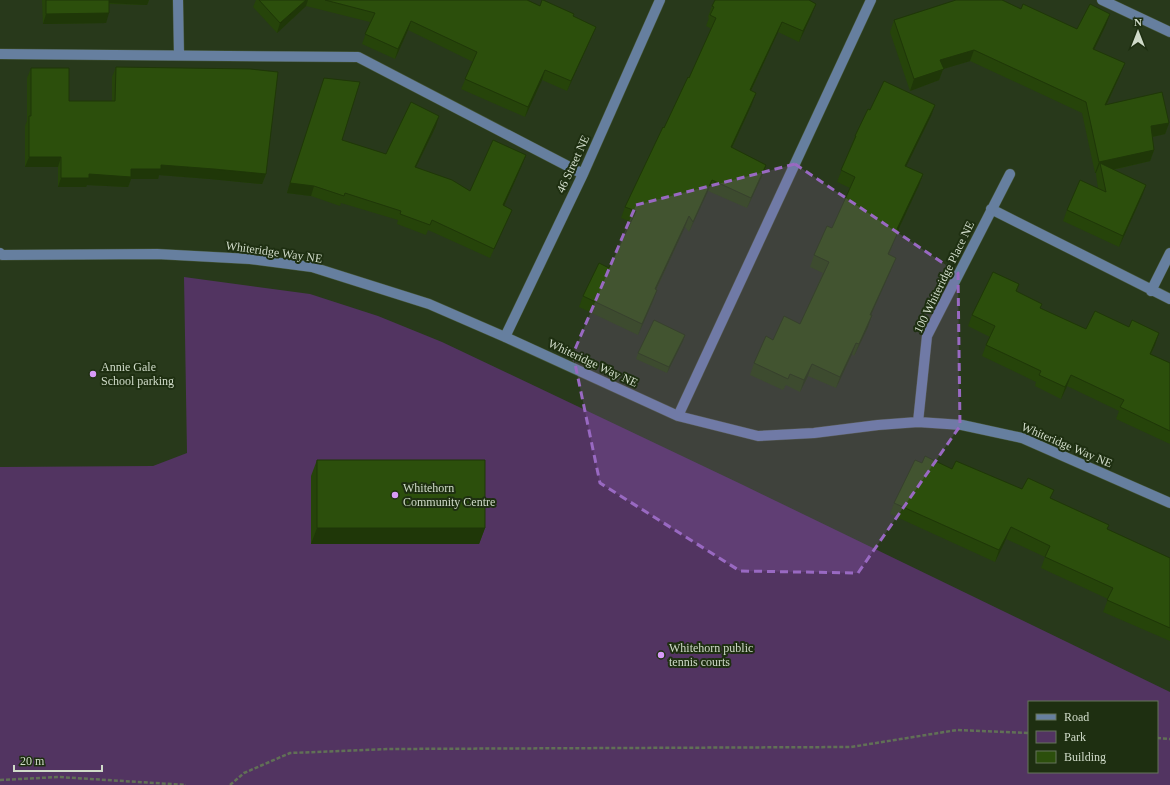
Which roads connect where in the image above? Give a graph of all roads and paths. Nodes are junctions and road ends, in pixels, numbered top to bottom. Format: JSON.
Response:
{"nodes":[{"id":1,"x":178,"y":0,"type":"edge"},
{"id":2,"x":660,"y":0,"type":"edge"},
{"id":3,"x":870,"y":0,"type":"edge"},
{"id":4,"x":1102,"y":0,"type":"edge"},
{"id":5,"x":1170,"y":32,"type":"edge"},
{"id":6,"x":0,"y":54,"type":"edge"},
{"id":7,"x":179,"y":55,"type":"junction"},
{"id":8,"x":583,"y":174,"type":"junction"},
{"id":9,"x":1010,"y":174,"type":"dead end"},
{"id":10,"x":992,"y":209,"type":"junction"},
{"id":11,"x":0,"y":253,"type":"edge"},
{"id":12,"x":1170,"y":253,"type":"edge"},
{"id":13,"x":1151,"y":291,"type":"junction"},
{"id":14,"x":1170,"y":299,"type":"edge"},
{"id":15,"x":505,"y":337,"type":"junction"},
{"id":16,"x":678,"y":416,"type":"junction"},
{"id":17,"x":918,"y":422,"type":"junction"},
{"id":18,"x":1170,"y":503,"type":"edge"},
{"id":19,"x":1028,"y":733,"type":"edge"},
{"id":20,"x":1158,"y":738,"type":"edge"},
{"id":21,"x":1170,"y":739,"type":"edge"},
{"id":22,"x":0,"y":780,"type":"edge"},
{"id":23,"x":186,"y":785,"type":"edge"},
{"id":24,"x":230,"y":785,"type":"edge"}],
"edges":[{"from":1,"to":7,"type":"street"},
{"from":2,"to":8,"type":"street","name":"46 Street NE"},
{"from":3,"to":16,"type":"street"},
{"from":4,"to":5,"type":"street"},
{"from":6,"to":7,"type":"street"},
{"from":7,"to":8,"type":"street"},
{"from":8,"to":15,"type":"street","name":"46 Street NE"},
{"from":9,"to":10,"type":"street","name":"100 Whiteridge Place NE"},
{"from":10,"to":13,"type":"street"},
{"from":10,"to":17,"type":"street","name":"100 Whiteridge Place NE"},
{"from":11,"to":15,"type":"street","name":"Whiteridge Way NE"},
{"from":12,"to":13,"type":"street"},
{"from":13,"to":14,"type":"street"},
{"from":15,"to":16,"type":"street","name":"Whiteridge Way NE"},
{"from":16,"to":17,"type":"street","name":"Whiteridge Way NE"},
{"from":17,"to":18,"type":"street","name":"Whiteridge Way NE"},
{"from":19,"to":24,"type":"path"},
{"from":20,"to":21,"type":"path"},
{"from":22,"to":23,"type":"path"}]}
